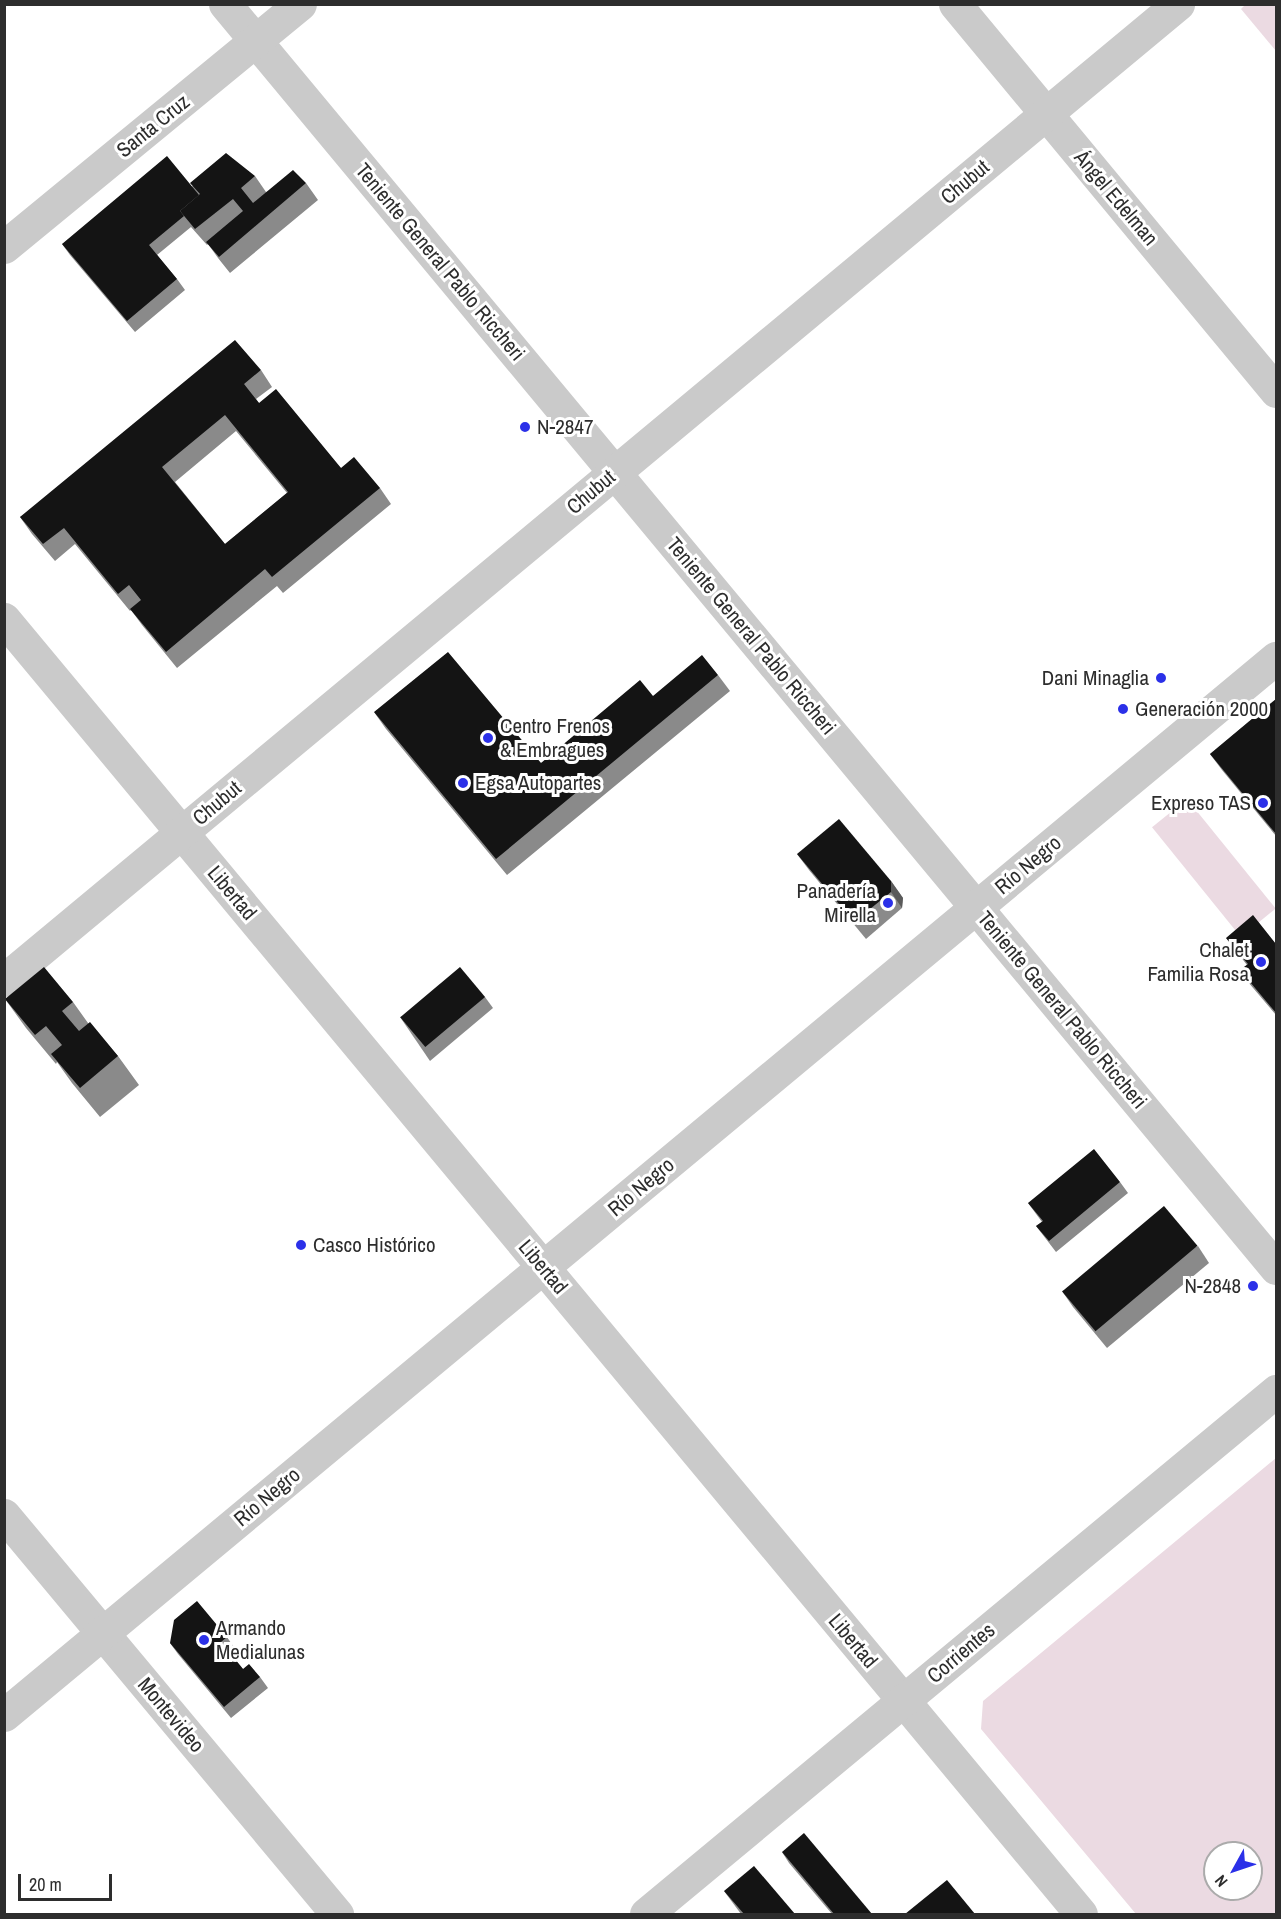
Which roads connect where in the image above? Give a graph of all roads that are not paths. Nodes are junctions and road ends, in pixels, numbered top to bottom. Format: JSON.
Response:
{"nodes":[{"id":1,"x":225,"y":4,"type":"edge"},
{"id":2,"x":300,"y":4,"type":"edge"},
{"id":3,"x":955,"y":4,"type":"edge"},
{"id":4,"x":1178,"y":4,"type":"edge"},
{"id":5,"x":256,"y":41,"type":"junction"},
{"id":6,"x":1046,"y":114,"type":"junction"},
{"id":7,"x":4,"y":247,"type":"edge"},
{"id":8,"x":1276,"y":391,"type":"edge"},
{"id":9,"x":615,"y":472,"type":"junction"},
{"id":10,"x":4,"y":619,"type":"edge"},
{"id":11,"x":1276,"y":658,"type":"edge"},
{"id":12,"x":182,"y":832,"type":"junction"},
{"id":13,"x":977,"y":908,"type":"junction"},
{"id":14,"x":4,"y":980,"type":"edge"},
{"id":15,"x":543,"y":1268,"type":"junction"},
{"id":16,"x":1276,"y":1268,"type":"edge"},
{"id":17,"x":1276,"y":1391,"type":"edge"},
{"id":18,"x":4,"y":1515,"type":"edge"},
{"id":19,"x":103,"y":1633,"type":"junction"},
{"id":20,"x":903,"y":1701,"type":"junction"},
{"id":21,"x":4,"y":1715,"type":"edge"},
{"id":22,"x":338,"y":1914,"type":"edge"},
{"id":23,"x":646,"y":1914,"type":"edge"},
{"id":24,"x":1081,"y":1914,"type":"edge"}],
"edges":[{"from":1,"to":5,"type":"street","name":"Teniente General Pablo Riccheri"},
{"from":2,"to":5,"type":"street","name":"Santa Cruz"},
{"from":3,"to":6,"type":"street","name":"Ángel Edelman"},
{"from":4,"to":6,"type":"street","name":"Chubut"},
{"from":5,"to":7,"type":"street","name":"Santa Cruz"},
{"from":5,"to":9,"type":"street","name":"Teniente General Pablo Riccheri"},
{"from":6,"to":8,"type":"street","name":"Ángel Edelman"},
{"from":6,"to":9,"type":"street","name":"Chubut"},
{"from":9,"to":12,"type":"street","name":"Chubut"},
{"from":9,"to":13,"type":"street","name":"Teniente General Pablo Riccheri"},
{"from":10,"to":12,"type":"street","name":"Libertad"},
{"from":11,"to":13,"type":"street","name":"Río Negro"},
{"from":12,"to":14,"type":"street","name":"Chubut"},
{"from":12,"to":15,"type":"street","name":"Libertad"},
{"from":13,"to":15,"type":"street","name":"Río Negro"},
{"from":13,"to":16,"type":"street","name":"Teniente General Pablo Riccheri"},
{"from":15,"to":19,"type":"street","name":"Río Negro"},
{"from":15,"to":20,"type":"street","name":"Libertad"},
{"from":17,"to":20,"type":"street","name":"Corrientes"},
{"from":18,"to":19,"type":"street","name":"Montevideo"},
{"from":19,"to":21,"type":"street","name":"Río Negro"},
{"from":19,"to":22,"type":"street","name":"Montevideo"},
{"from":20,"to":23,"type":"street","name":"Corrientes"},
{"from":20,"to":24,"type":"street","name":"Libertad"}]}
